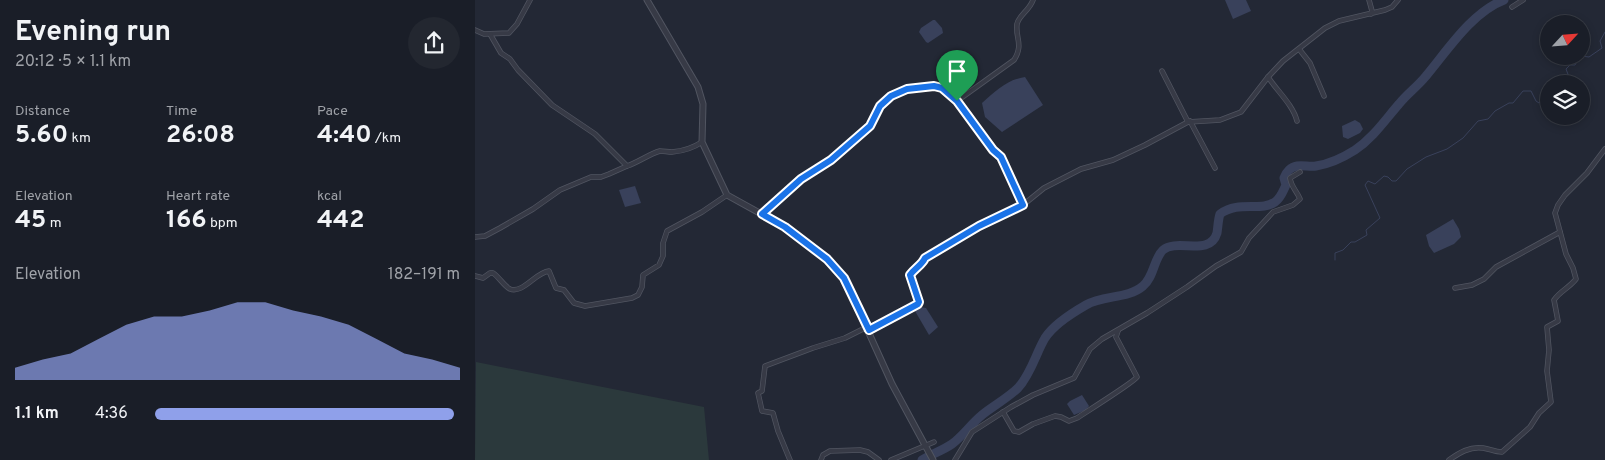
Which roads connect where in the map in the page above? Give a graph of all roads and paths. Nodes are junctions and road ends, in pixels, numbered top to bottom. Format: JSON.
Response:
{"nodes":[{"id":1,"x":530,"y":0,"type":"edge"},
{"id":2,"x":647,"y":0,"type":"edge"},
{"id":3,"x":1033,"y":0,"type":"edge"},
{"id":4,"x":1369,"y":0,"type":"edge"},
{"id":5,"x":1398,"y":0,"type":"edge"},
{"id":6,"x":1523,"y":0,"type":"edge"},
{"id":7,"x":1512,"y":7,"type":"dead end"},
{"id":8,"x":1371,"y":14,"type":"junction"},
{"id":9,"x":475,"y":30,"type":"edge"},
{"id":10,"x":490,"y":34,"type":"junction"},
{"id":11,"x":1299,"y":48,"type":"junction"},
{"id":12,"x":1162,"y":71,"type":"dead end"},
{"id":13,"x":1268,"y":77,"type":"junction"},
{"id":14,"x":1324,"y":96,"type":"dead end"},
{"id":15,"x":957,"y":101,"type":"junction"},
{"id":16,"x":1297,"y":121,"type":"dead end"},
{"id":17,"x":1189,"y":122,"type":"junction"},
{"id":18,"x":703,"y":142,"type":"junction"},
{"id":19,"x":1605,"y":149,"type":"edge"},
{"id":20,"x":627,"y":166,"type":"junction"},
{"id":21,"x":1215,"y":168,"type":"dead end"},
{"id":22,"x":1300,"y":172,"type":"dead end"},
{"id":23,"x":727,"y":195,"type":"junction"},
{"id":24,"x":1023,"y":205,"type":"junction"},
{"id":25,"x":762,"y":214,"type":"junction"},
{"id":26,"x":1560,"y":232,"type":"junction"},
{"id":27,"x":475,"y":237,"type":"edge"},
{"id":28,"x":475,"y":276,"type":"edge"},
{"id":29,"x":1455,"y":288,"type":"dead end"},
{"id":30,"x":868,"y":329,"type":"junction"},
{"id":31,"x":1118,"y":331,"type":"junction"},
{"id":32,"x":1003,"y":412,"type":"junction"},
{"id":33,"x":934,"y":442,"type":"dead end"},
{"id":34,"x":927,"y":449,"type":"junction"},
{"id":35,"x":791,"y":460,"type":"edge"},
{"id":36,"x":821,"y":460,"type":"edge"},
{"id":37,"x":879,"y":460,"type":"edge"},
{"id":38,"x":891,"y":460,"type":"edge"},
{"id":39,"x":933,"y":460,"type":"edge"},
{"id":40,"x":955,"y":460,"type":"edge"},
{"id":41,"x":1449,"y":460,"type":"edge"}],
"edges":[{"from":1,"to":10,"type":"street"},
{"from":2,"to":18,"type":"street"},
{"from":3,"to":15,"type":"street"},
{"from":4,"to":8,"type":"street"},
{"from":5,"to":8,"type":"street"},
{"from":6,"to":7,"type":"street"},
{"from":8,"to":11,"type":"street"},
{"from":9,"to":10,"type":"street"},
{"from":10,"to":20,"type":"street"},
{"from":11,"to":13,"type":"street"},
{"from":11,"to":14,"type":"street"},
{"from":12,"to":17,"type":"street"},
{"from":13,"to":16,"type":"street"},
{"from":13,"to":17,"type":"street"},
{"from":15,"to":24,"type":"street"},
{"from":15,"to":25,"type":"street"},
{"from":17,"to":21,"type":"street"},
{"from":17,"to":24,"type":"street"},
{"from":18,"to":20,"type":"street"},
{"from":18,"to":23,"type":"street"},
{"from":19,"to":26,"type":"street"},
{"from":20,"to":27,"type":"street"},
{"from":22,"to":31,"type":"street"},
{"from":23,"to":25,"type":"street"},
{"from":23,"to":28,"type":"street"},
{"from":24,"to":30,"type":"street"},
{"from":25,"to":30,"type":"street"},
{"from":26,"to":29,"type":"street"},
{"from":26,"to":41,"type":"street"},
{"from":30,"to":34,"type":"street"},
{"from":30,"to":35,"type":"street"},
{"from":31,"to":32,"type":"street"},
{"from":31,"to":32,"type":"street"},
{"from":32,"to":40,"type":"street"},
{"from":33,"to":34,"type":"street"},
{"from":34,"to":38,"type":"street"},
{"from":34,"to":39,"type":"street"},
{"from":36,"to":37,"type":"street"}]}
